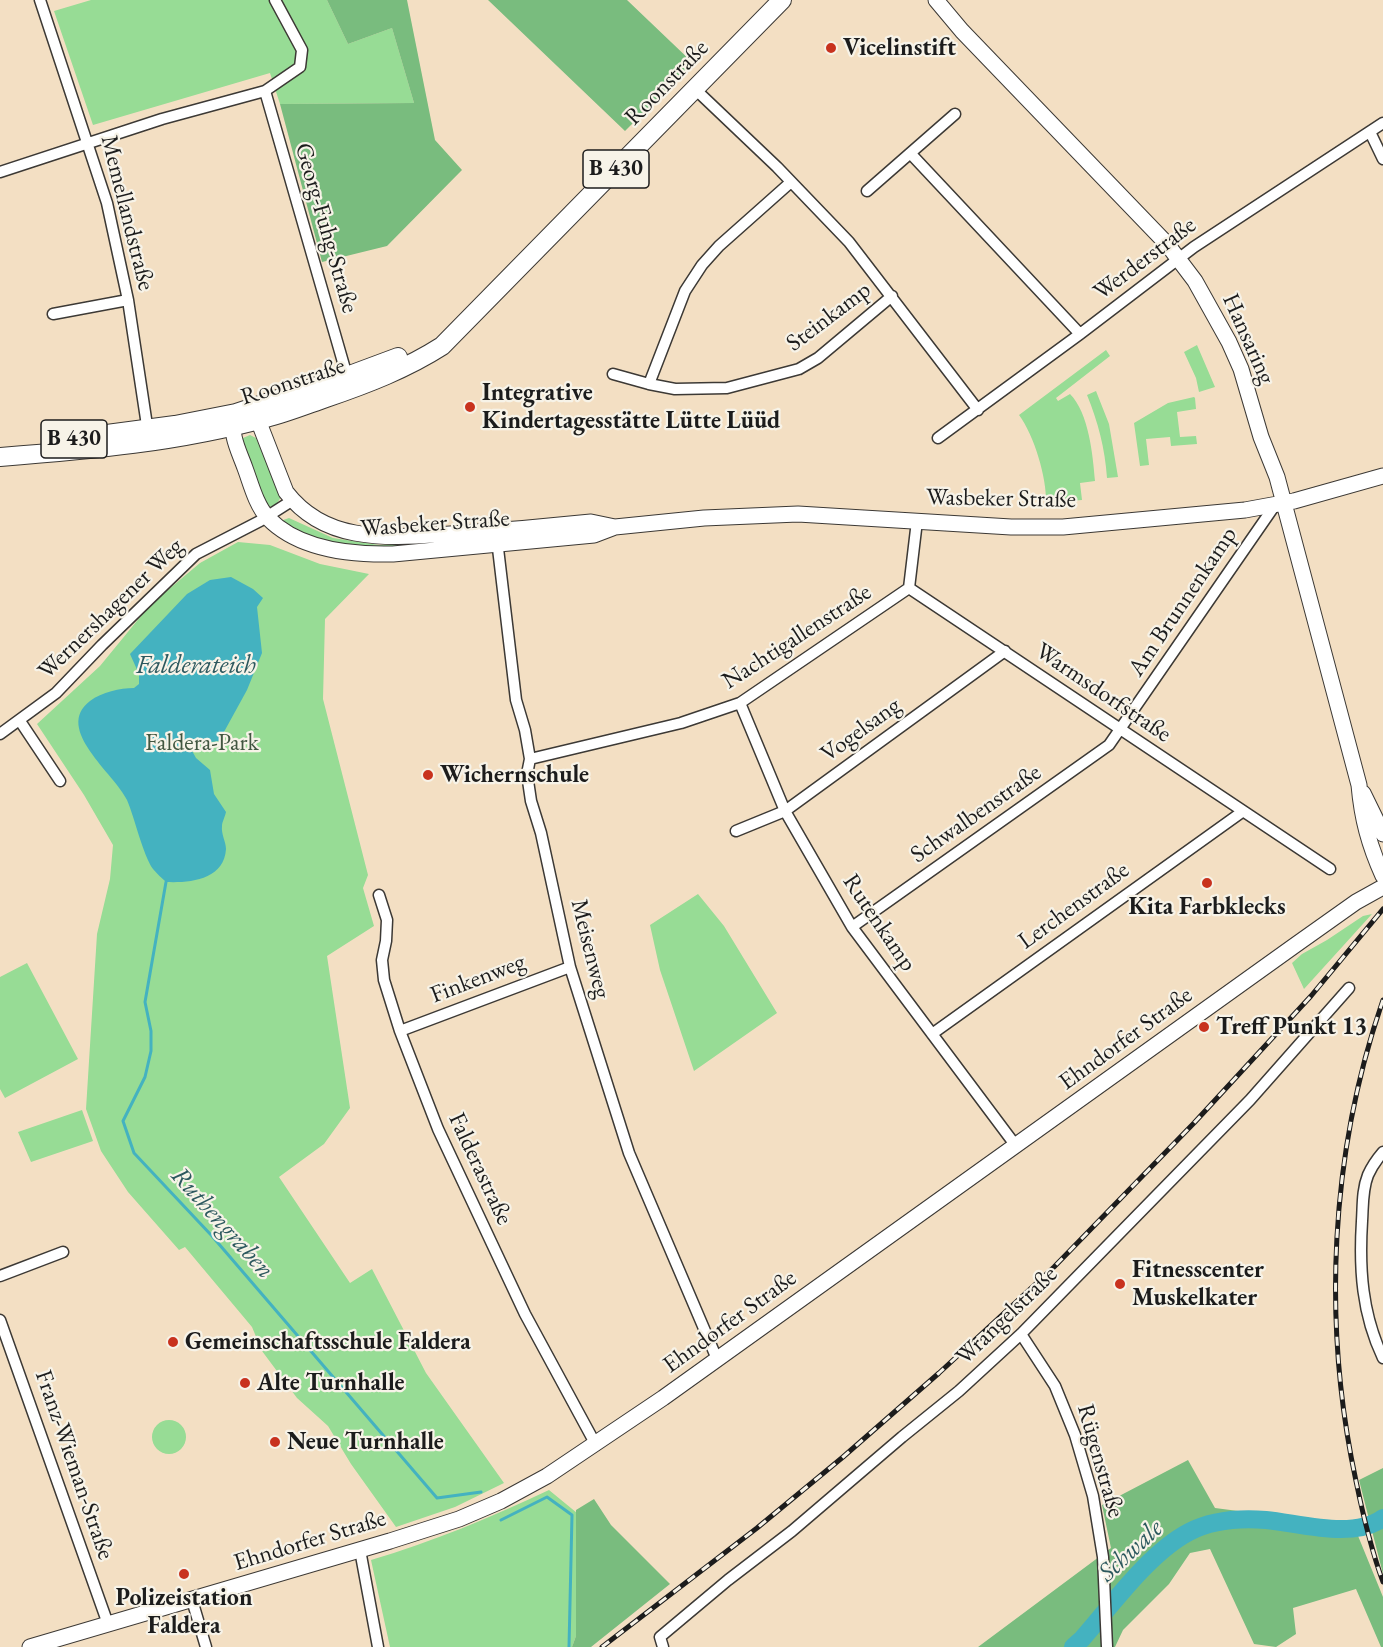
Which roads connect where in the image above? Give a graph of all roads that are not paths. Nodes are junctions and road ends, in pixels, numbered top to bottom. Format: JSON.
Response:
{"nodes":[{"id":1,"x":40,"y":0,"type":"edge"},
{"id":2,"x":275,"y":0,"type":"edge"},
{"id":3,"x":782,"y":0,"type":"edge"},
{"id":4,"x":936,"y":0,"type":"edge"},
{"id":5,"x":695,"y":89,"type":"junction"},
{"id":6,"x":265,"y":91,"type":"junction"},
{"id":7,"x":955,"y":114,"type":"dead end"},
{"id":8,"x":1383,"y":123,"type":"edge"},
{"id":9,"x":1370,"y":132,"type":"junction"},
{"id":10,"x":88,"y":142,"type":"junction"},
{"id":11,"x":911,"y":153,"type":"junction"},
{"id":12,"x":1383,"y":159,"type":"edge"},
{"id":13,"x":0,"y":172,"type":"edge"},
{"id":14,"x":791,"y":182,"type":"junction"},
{"id":15,"x":867,"y":191,"type":"dead end"},
{"id":16,"x":1178,"y":258,"type":"junction"},
{"id":17,"x":892,"y":296,"type":"junction"},
{"id":18,"x":129,"y":300,"type":"junction"},
{"id":19,"x":53,"y":314,"type":"dead end"},
{"id":20,"x":459,"y":327,"type":"junction"},
{"id":21,"x":1080,"y":334,"type":"junction"},
{"id":22,"x":613,"y":374,"type":"dead end"},
{"id":23,"x":347,"y":376,"type":"junction"},
{"id":24,"x":649,"y":384,"type":"junction"},
{"id":25,"x":978,"y":410,"type":"junction"},
{"id":26,"x":243,"y":417,"type":"junction"},
{"id":27,"x":148,"y":435,"type":"junction"},
{"id":28,"x":938,"y":438,"type":"dead end"},
{"id":29,"x":0,"y":446,"type":"edge"},
{"id":30,"x":0,"y":457,"type":"edge"},
{"id":31,"x":1383,"y":476,"type":"edge"},
{"id":32,"x":293,"y":500,"type":"junction"},
{"id":33,"x":1284,"y":503,"type":"junction"},
{"id":34,"x":267,"y":517,"type":"junction"},
{"id":35,"x":917,"y":521,"type":"junction"},
{"id":36,"x":497,"y":538,"type":"junction"},
{"id":37,"x":909,"y":588,"type":"junction"},
{"id":38,"x":1005,"y":651,"type":"junction"},
{"id":39,"x":740,"y":703,"type":"junction"},
{"id":40,"x":20,"y":721,"type":"junction"},
{"id":41,"x":1121,"y":730,"type":"junction"},
{"id":42,"x":0,"y":734,"type":"edge"},
{"id":43,"x":530,"y":759,"type":"junction"},
{"id":44,"x":60,"y":781,"type":"dead end"},
{"id":45,"x":1359,"y":785,"type":"junction"},
{"id":46,"x":785,"y":811,"type":"junction"},
{"id":47,"x":1242,"y":812,"type":"junction"},
{"id":48,"x":736,"y":831,"type":"dead end"},
{"id":49,"x":1383,"y":834,"type":"edge"},
{"id":50,"x":1330,"y":869,"type":"dead end"},
{"id":51,"x":1383,"y":876,"type":"edge"},
{"id":52,"x":1383,"y":887,"type":"edge"},
{"id":53,"x":379,"y":895,"type":"dead end"},
{"id":54,"x":852,"y":927,"type":"junction"},
{"id":55,"x":570,"y":967,"type":"junction"},
{"id":56,"x":1349,"y":988,"type":"dead end"},
{"id":57,"x":400,"y":1031,"type":"junction"},
{"id":58,"x":932,"y":1034,"type":"junction"},
{"id":59,"x":1016,"y":1146,"type":"junction"},
{"id":60,"x":1383,"y":1152,"type":"edge"},
{"id":61,"x":63,"y":1252,"type":"dead end"},
{"id":62,"x":0,"y":1276,"type":"edge"},
{"id":63,"x":0,"y":1320,"type":"edge"},
{"id":64,"x":1021,"y":1334,"type":"junction"},
{"id":65,"x":1383,"y":1358,"type":"edge"},
{"id":66,"x":717,"y":1359,"type":"junction"},
{"id":67,"x":596,"y":1445,"type":"junction"},
{"id":68,"x":360,"y":1550,"type":"junction"},
{"id":69,"x":192,"y":1600,"type":"junction"},
{"id":70,"x":108,"y":1624,"type":"junction"},
{"id":71,"x":661,"y":1642,"type":"edge"},
{"id":72,"x":30,"y":1647,"type":"edge"},
{"id":73,"x":206,"y":1647,"type":"edge"},
{"id":74,"x":378,"y":1647,"type":"edge"},
{"id":75,"x":1107,"y":1647,"type":"edge"}],
"edges":[{"from":1,"to":10,"type":"street","name":"Memellandstraße"},
{"from":2,"to":6,"type":"street"},
{"from":3,"to":5,"type":"main road","name":"Roonstraße","number":"B 430"},
{"from":4,"to":16,"type":"street","name":"Hansaring"},
{"from":5,"to":14,"type":"street","name":"Steinkamp"},
{"from":5,"to":20,"type":"main road","name":"Roonstraße","number":"B 430"},
{"from":6,"to":10,"type":"street"},
{"from":6,"to":23,"type":"street","name":"Georg-Fuhg-Straße"},
{"from":7,"to":11,"type":"street"},
{"from":8,"to":9,"type":"street","name":"Werderstraße"},
{"from":9,"to":12,"type":"street"},
{"from":9,"to":16,"type":"street","name":"Werderstraße"},
{"from":10,"to":13,"type":"street"},
{"from":10,"to":18,"type":"street","name":"Memellandstraße"},
{"from":11,"to":15,"type":"street"},
{"from":11,"to":21,"type":"street"},
{"from":14,"to":17,"type":"street","name":"Steinkamp"},
{"from":14,"to":24,"type":"street"},
{"from":16,"to":21,"type":"street","name":"Werderstraße"},
{"from":16,"to":33,"type":"street","name":"Hansaring"},
{"from":17,"to":24,"type":"street","name":"Steinkamp"},
{"from":17,"to":25,"type":"street","name":"Steinkamp"},
{"from":18,"to":19,"type":"street"},
{"from":18,"to":27,"type":"street","name":"Memellandstraße"},
{"from":20,"to":23,"type":"main road","name":"Roonstraße","number":"B 430"},
{"from":20,"to":26,"type":"main road","name":"Roonstraße","number":"B 430"},
{"from":21,"to":25,"type":"street","name":"Werderstraße"},
{"from":22,"to":24,"type":"street","name":"Steinkamp"},
{"from":23,"to":26,"type":"main road","name":"Roonstraße","number":"B 430"},
{"from":25,"to":28,"type":"street","name":"Werderstraße"},
{"from":26,"to":27,"type":"main road","number":"B 430"},
{"from":26,"to":32,"type":"street","name":"Wasbeker Straße"},
{"from":26,"to":34,"type":"street","name":"Wasbeker Straße"},
{"from":27,"to":29,"type":"main road","number":"B 430"},
{"from":27,"to":30,"type":"main road","number":"B 430"},
{"from":31,"to":33,"type":"street","name":"Wasbeker Straße"},
{"from":32,"to":34,"type":"street"},
{"from":32,"to":36,"type":"street","name":"Wasbeker Straße"},
{"from":33,"to":35,"type":"street","name":"Wasbeker Straße"},
{"from":33,"to":41,"type":"street","name":"Am Brunnenkamp"},
{"from":33,"to":45,"type":"street","name":"Hansaring"},
{"from":34,"to":36,"type":"street","name":"Wasbeker Straße"},
{"from":34,"to":40,"type":"street","name":"Wernershagener Weg"},
{"from":35,"to":36,"type":"street","name":"Wasbeker Straße"},
{"from":35,"to":37,"type":"street"},
{"from":36,"to":43,"type":"street","name":"Meisenweg"},
{"from":37,"to":38,"type":"street","name":"Warmsdorfstraße"},
{"from":37,"to":39,"type":"street","name":"Nachtigallenstraße"},
{"from":38,"to":41,"type":"street","name":"Warmsdorfstraße"},
{"from":38,"to":46,"type":"street","name":"Vogelsang"},
{"from":39,"to":43,"type":"street","name":"Nachtigallenstraße"},
{"from":39,"to":46,"type":"street","name":"Rutenkamp"},
{"from":40,"to":42,"type":"street","name":"Wernershagener Weg"},
{"from":40,"to":44,"type":"street"},
{"from":41,"to":47,"type":"street","name":"Warmsdorfstraße"},
{"from":41,"to":54,"type":"street","name":"Schwalbenstraße"},
{"from":43,"to":55,"type":"street","name":"Meisenweg"},
{"from":45,"to":49,"type":"street","name":"Hansaring"},
{"from":45,"to":51,"type":"street","name":"Hansaring"},
{"from":46,"to":48,"type":"street","name":"Vogelsang"},
{"from":46,"to":54,"type":"street","name":"Rutenkamp"},
{"from":47,"to":50,"type":"street","name":"Warmsdorfstraße"},
{"from":47,"to":58,"type":"street","name":"Lerchenstraße"},
{"from":52,"to":59,"type":"street","name":"Ehndorfer Straße"},
{"from":53,"to":57,"type":"street","name":"Falderastraße"},
{"from":54,"to":58,"type":"street","name":"Rutenkamp"},
{"from":55,"to":57,"type":"street","name":"Finkenweg"},
{"from":55,"to":66,"type":"street","name":"Meisenweg"},
{"from":56,"to":64,"type":"street","name":"Wrangelstraße"},
{"from":57,"to":67,"type":"street","name":"Falderastraße"},
{"from":58,"to":59,"type":"street","name":"Rutenkamp"},
{"from":59,"to":66,"type":"street","name":"Ehndorfer Straße"},
{"from":60,"to":65,"type":"street"},
{"from":61,"to":62,"type":"street"},
{"from":63,"to":70,"type":"street","name":"Franz-Wieman-Straße"},
{"from":64,"to":71,"type":"street","name":"Wrangelstraße"},
{"from":64,"to":75,"type":"street","name":"Rügenstraße"},
{"from":66,"to":67,"type":"street","name":"Ehndorfer Straße"},
{"from":67,"to":68,"type":"street","name":"Ehndorfer Straße"},
{"from":68,"to":69,"type":"street","name":"Ehndorfer Straße"},
{"from":68,"to":74,"type":"street"},
{"from":69,"to":70,"type":"street","name":"Ehndorfer Straße"},
{"from":69,"to":73,"type":"street"},
{"from":70,"to":72,"type":"street","name":"Ehndorfer Straße"}]}
